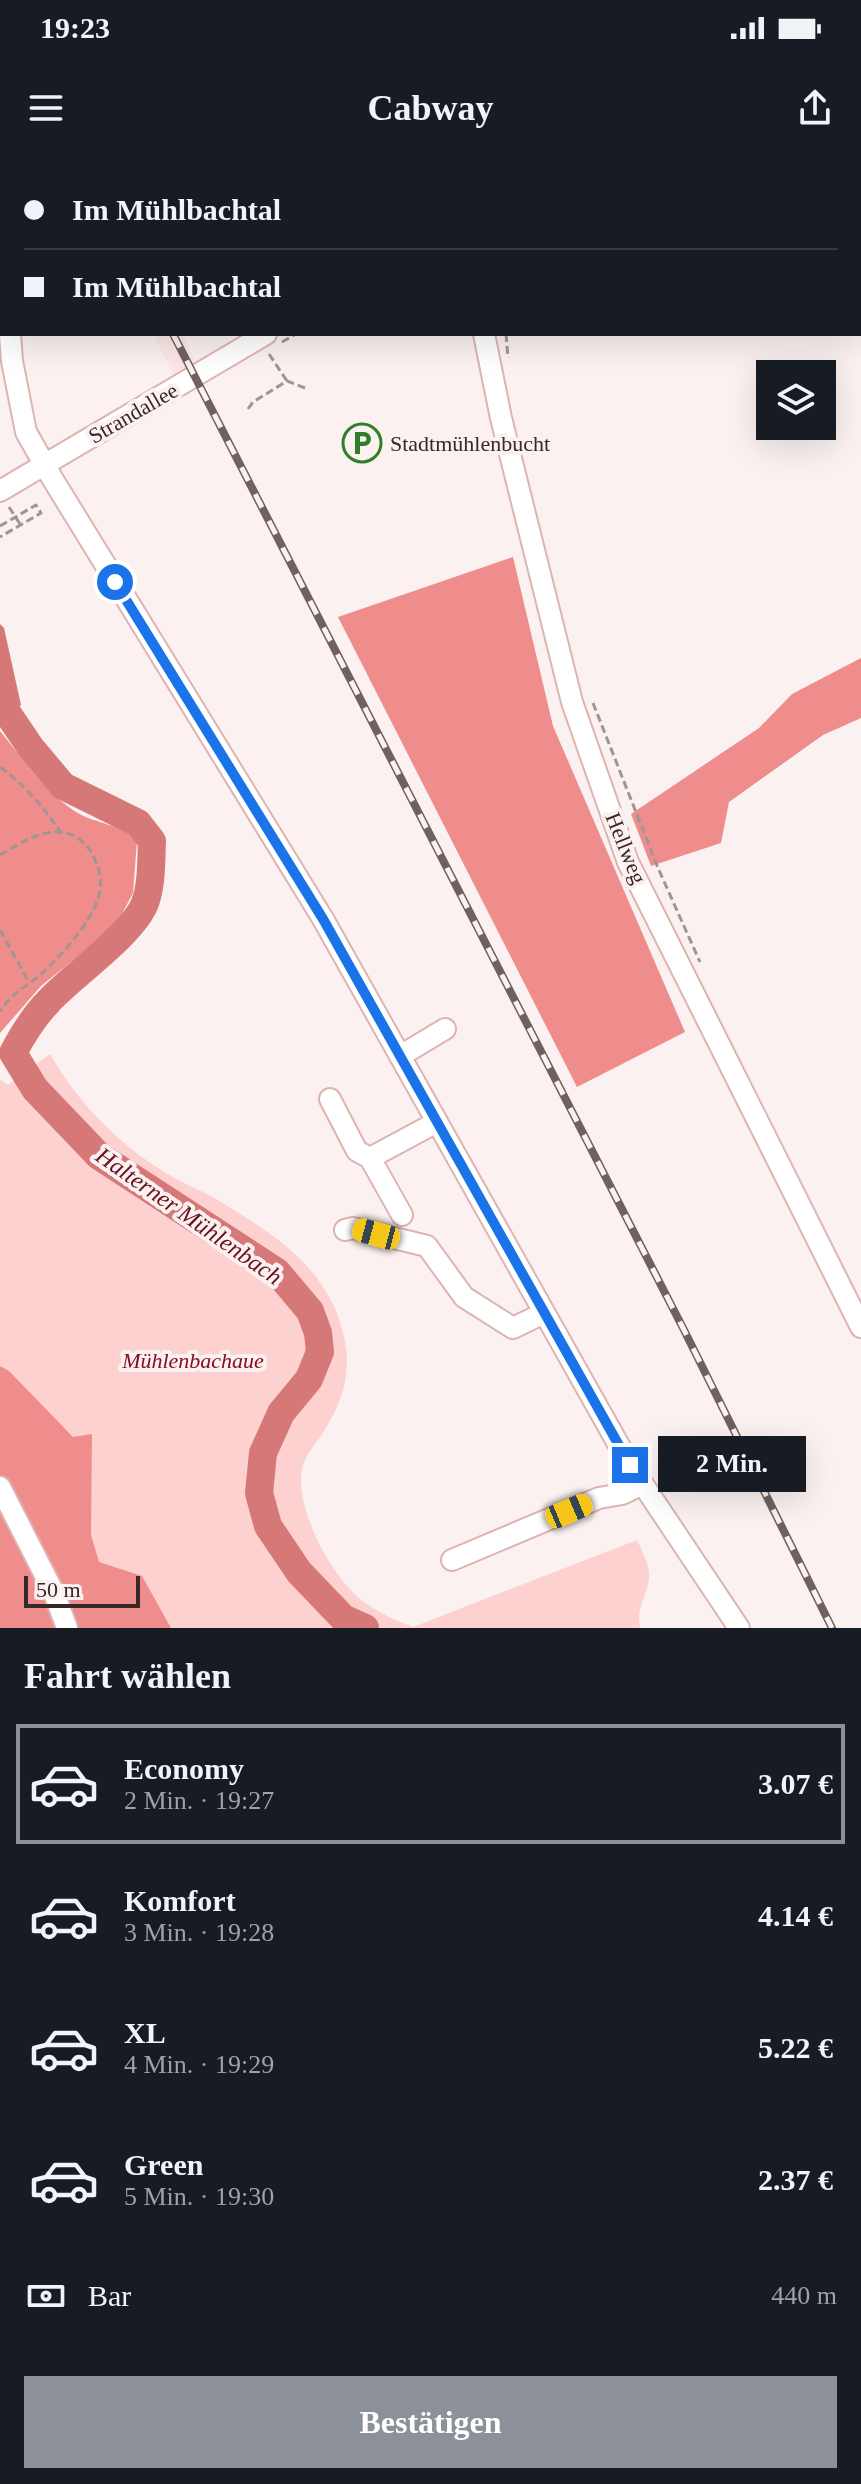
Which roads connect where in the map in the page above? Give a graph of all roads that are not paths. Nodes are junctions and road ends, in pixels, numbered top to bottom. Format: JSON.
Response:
{"nodes":[{"id":1,"x":10,"y":336,"type":"edge"},
{"id":2,"x":484,"y":336,"type":"edge"},
{"id":3,"x":266,"y":342,"type":"edge"},
{"id":4,"x":44,"y":465,"type":"junction"},
{"id":5,"x":4,"y":498,"type":"edge"},
{"id":6,"x":445,"y":1029,"type":"dead end"},
{"id":7,"x":400,"y":1056,"type":"junction"},
{"id":8,"x":330,"y":1099,"type":"dead end"},
{"id":9,"x":437,"y":1122,"type":"junction"},
{"id":10,"x":370,"y":1158,"type":"junction"},
{"id":11,"x":402,"y":1215,"type":"dead end"},
{"id":12,"x":345,"y":1230,"type":"dead end"},
{"id":13,"x":544,"y":1313,"type":"junction"},
{"id":14,"x":861,"y":1327,"type":"edge"},
{"id":15,"x":642,"y":1484,"type":"junction"},
{"id":16,"x":0,"y":1487,"type":"edge"},
{"id":17,"x":452,"y":1560,"type":"dead end"},
{"id":18,"x":67,"y":1628,"type":"edge"},
{"id":19,"x":739,"y":1628,"type":"edge"}],
"edges":[{"from":1,"to":4,"type":"street"},
{"from":2,"to":14,"type":"street","name":"Hellweg"},
{"from":3,"to":4,"type":"street","name":"Strandallee"},
{"from":4,"to":5,"type":"street","name":"Strandallee"},
{"from":4,"to":7,"type":"street"},
{"from":6,"to":7,"type":"street"},
{"from":7,"to":9,"type":"street"},
{"from":8,"to":10,"type":"street"},
{"from":9,"to":10,"type":"street"},
{"from":9,"to":13,"type":"street"},
{"from":10,"to":11,"type":"street"},
{"from":12,"to":13,"type":"street"},
{"from":13,"to":15,"type":"street"},
{"from":15,"to":17,"type":"street"},
{"from":15,"to":19,"type":"street"},
{"from":16,"to":18,"type":"street"}]}
